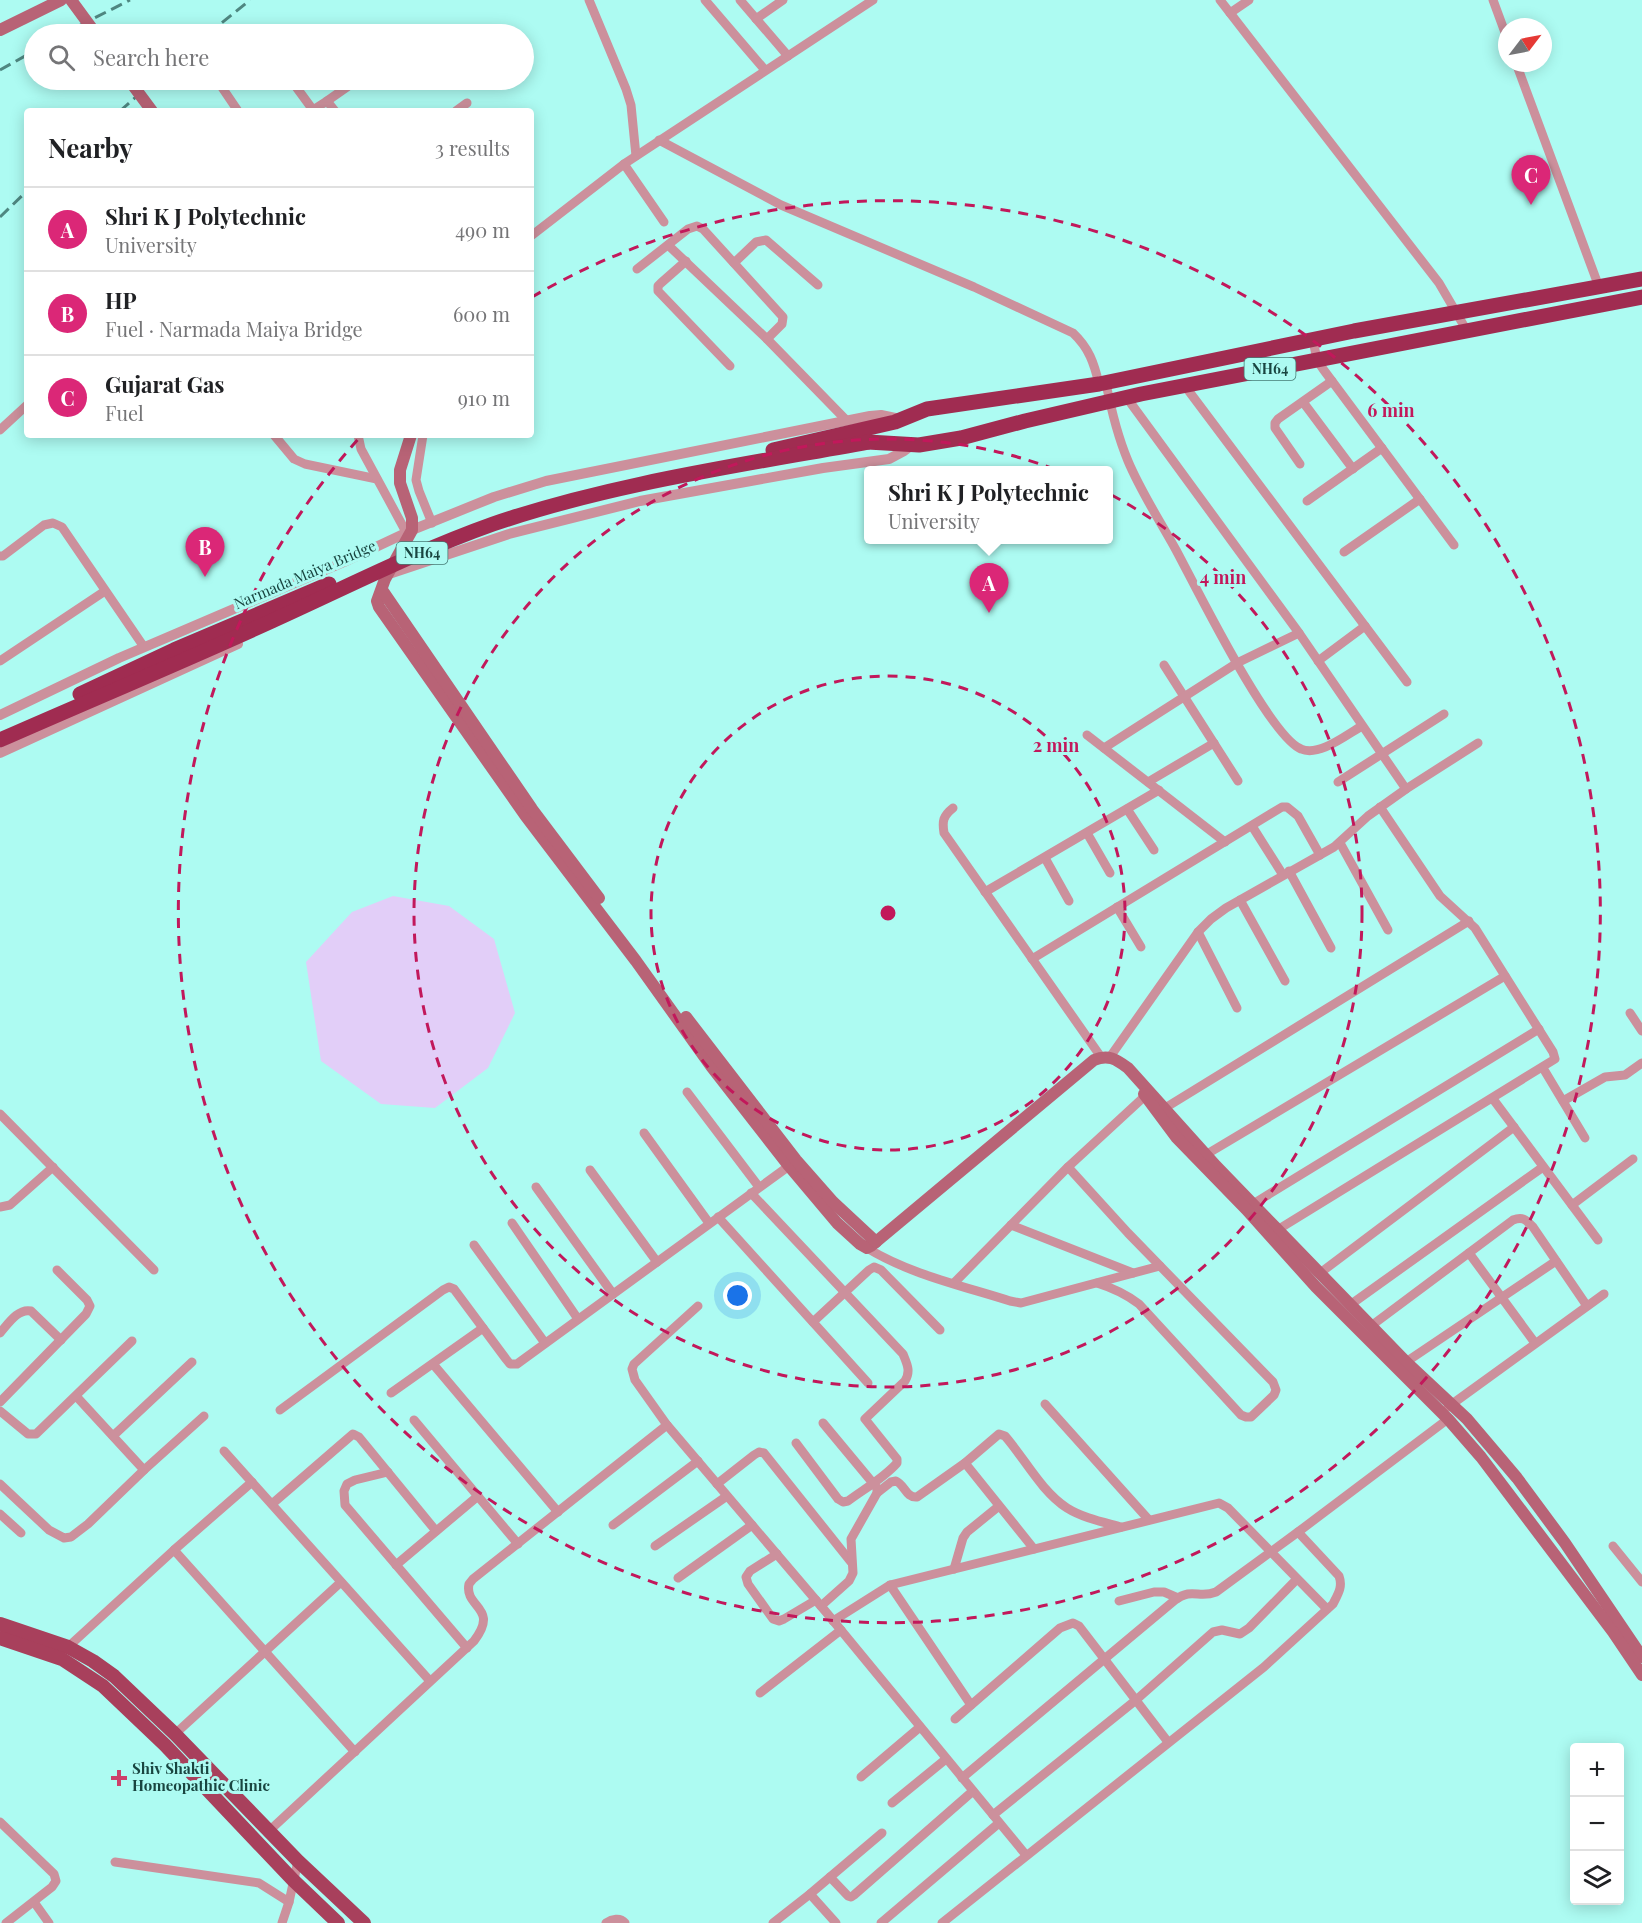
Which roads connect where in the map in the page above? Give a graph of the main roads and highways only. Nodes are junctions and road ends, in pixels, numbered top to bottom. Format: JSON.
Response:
{"nodes":[{"id":1,"x":70,"y":0,"type":"edge"},
{"id":2,"x":56,"y":1,"type":"edge"},
{"id":3,"x":88,"y":24,"type":"edge"},
{"id":4,"x":0,"y":30,"type":"edge"},
{"id":5,"x":136,"y":90,"type":"edge"},
{"id":6,"x":150,"y":108,"type":"edge"},
{"id":7,"x":1642,"y":279,"type":"edge"},
{"id":8,"x":1642,"y":297,"type":"edge"},
{"id":9,"x":868,"y":435,"type":"junction"},
{"id":10,"x":410,"y":438,"type":"edge"},
{"id":11,"x":382,"y":590,"type":"junction"},
{"id":12,"x":0,"y":729,"type":"edge"},
{"id":13,"x":0,"y":740,"type":"edge"},
{"id":14,"x":1128,"y":1068,"type":"junction"},
{"id":15,"x":1202,"y":1157,"type":"junction"},
{"id":16,"x":1273,"y":1232,"type":"junction"},
{"id":17,"x":871,"y":1245,"type":"junction"},
{"id":18,"x":1447,"y":1412,"type":"junction"},
{"id":19,"x":0,"y":1624,"type":"edge"},
{"id":20,"x":0,"y":1638,"type":"edge"},
{"id":21,"x":1638,"y":1652,"type":"edge"},
{"id":22,"x":1642,"y":1674,"type":"edge"},
{"id":23,"x":338,"y":1923,"type":"edge"},
{"id":24,"x":364,"y":1923,"type":"edge"}],
"edges":[{"from":1,"to":3,"type":"main road","bridge":true},
{"from":2,"to":4,"type":"main road"},
{"from":5,"to":6,"type":"main road","bridge":true},
{"from":7,"to":9,"type":"highway","number":"NH64"},
{"from":8,"to":9,"type":"highway","number":"NH64"},
{"from":9,"to":12,"type":"highway","name":"Narmada Maiya Bridge","number":"NH64","bridge":true},
{"from":9,"to":13,"type":"highway","number":"NH64","bridge":true},
{"from":10,"to":11,"type":"main road"},
{"from":11,"to":17,"type":"main road"},
{"from":11,"to":17,"type":"main road"},
{"from":14,"to":15,"type":"main road"},
{"from":14,"to":15,"type":"main road"},
{"from":14,"to":17,"type":"main road"},
{"from":15,"to":16,"type":"main road"},
{"from":15,"to":16,"type":"main road"},
{"from":16,"to":18,"type":"main road"},
{"from":16,"to":18,"type":"main road"},
{"from":18,"to":21,"type":"main road"},
{"from":19,"to":24,"type":"main road"},
{"from":20,"to":23,"type":"main road"},
{"from":21,"to":22,"type":"main road"}]}
